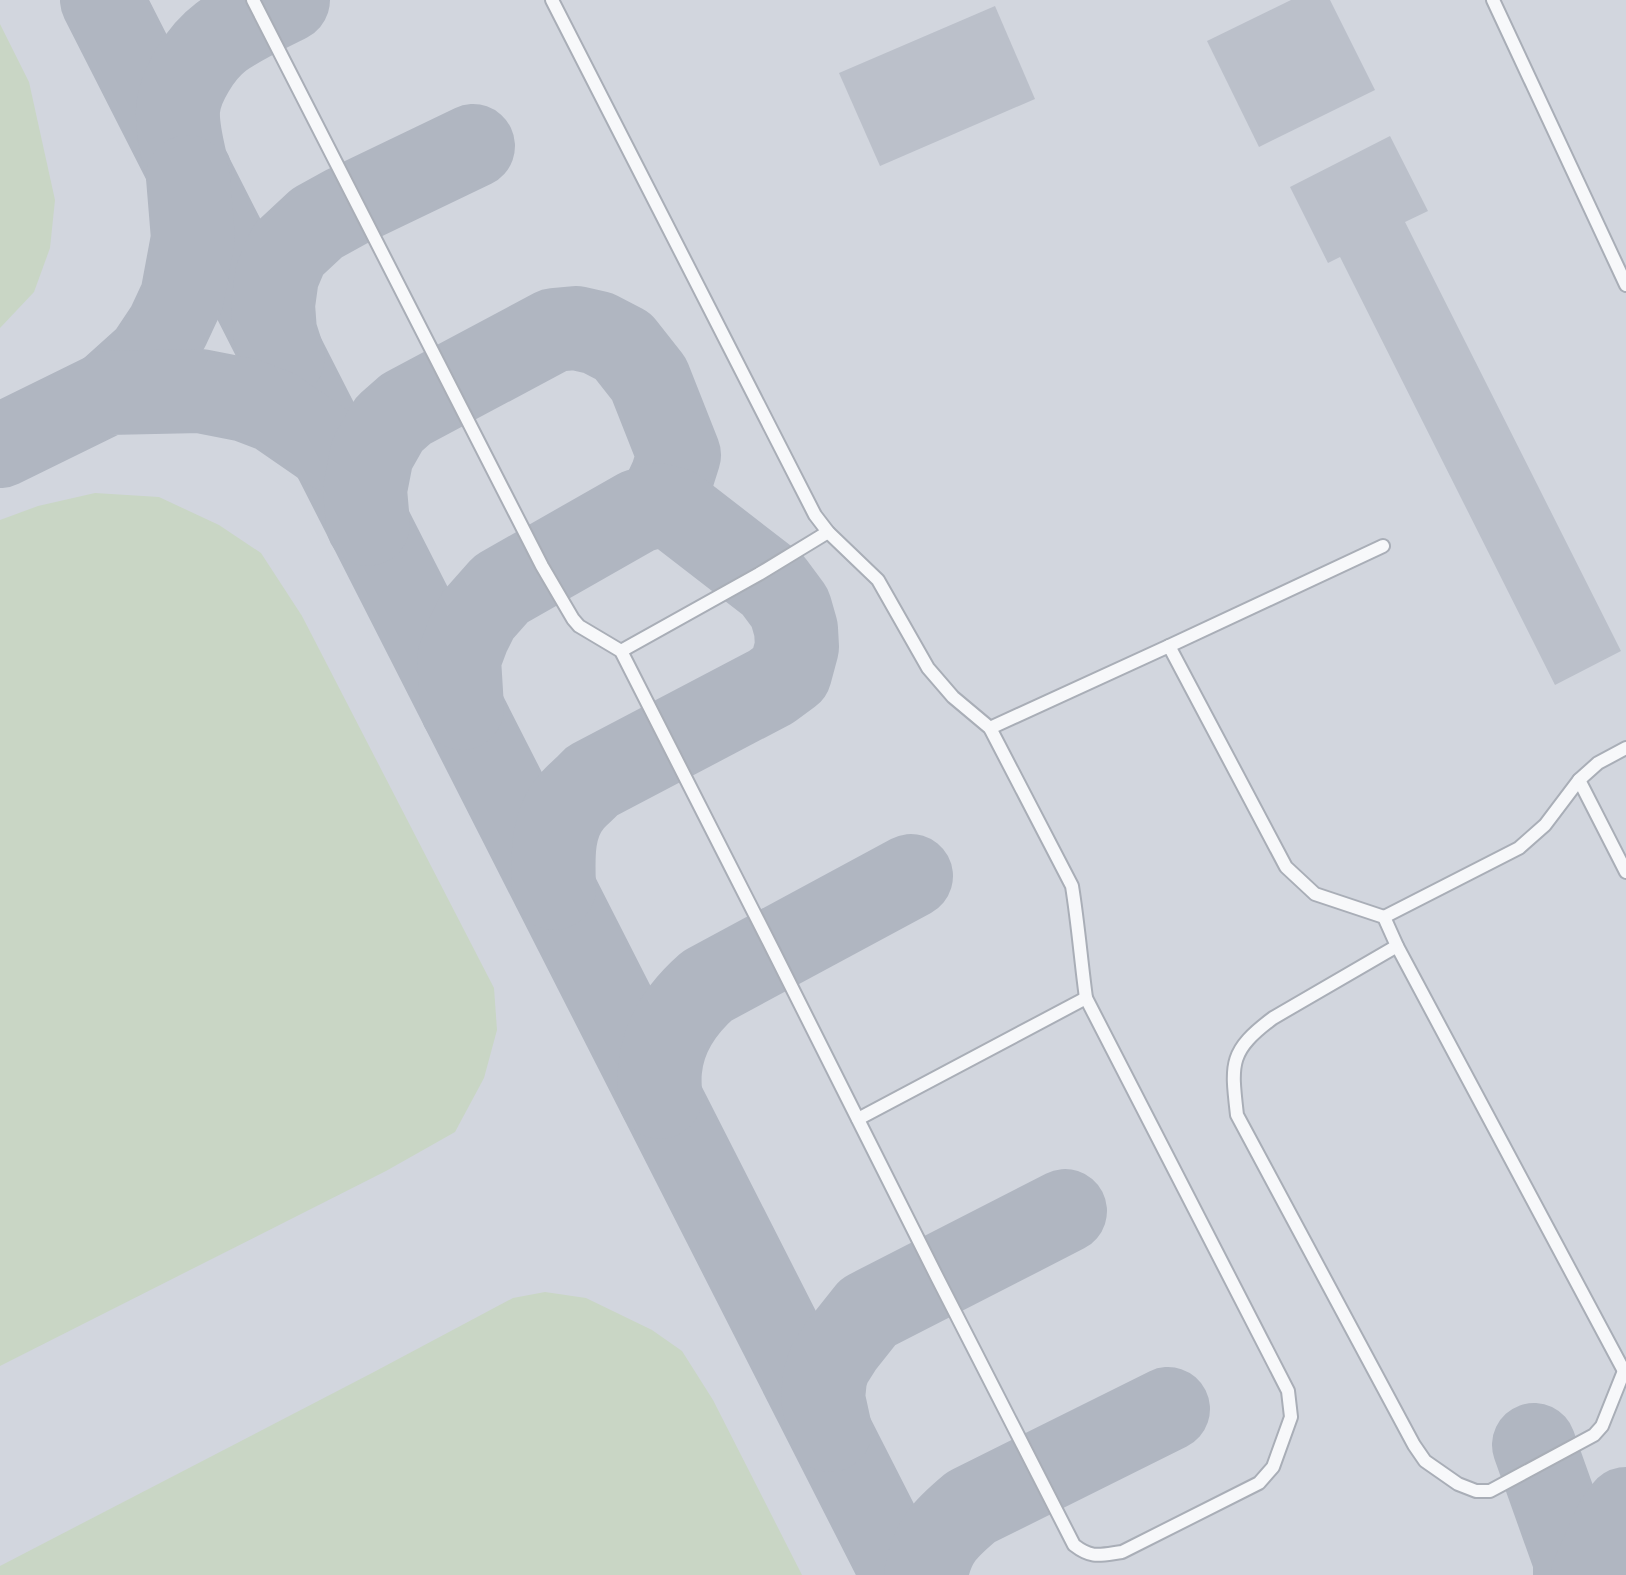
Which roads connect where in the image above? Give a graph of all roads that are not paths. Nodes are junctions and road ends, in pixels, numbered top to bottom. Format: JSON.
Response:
{"nodes":[{"id":1,"x":253,"y":0,"type":"edge"},
{"id":2,"x":552,"y":0,"type":"edge"},
{"id":3,"x":1493,"y":0,"type":"edge"},
{"id":4,"x":1626,"y":285,"type":"edge"},
{"id":5,"x":828,"y":532,"type":"junction"},
{"id":6,"x":1383,"y":546,"type":"dead end"},
{"id":7,"x":1169,"y":646,"type":"junction"},
{"id":8,"x":621,"y":651,"type":"junction"},
{"id":9,"x":990,"y":728,"type":"junction"},
{"id":10,"x":1626,"y":748,"type":"edge"},
{"id":11,"x":1579,"y":780,"type":"junction"},
{"id":12,"x":1626,"y":872,"type":"edge"},
{"id":13,"x":1384,"y":917,"type":"junction"},
{"id":14,"x":1397,"y":946,"type":"junction"},
{"id":15,"x":1086,"y":998,"type":"junction"},
{"id":16,"x":858,"y":1119,"type":"junction"},
{"id":17,"x":1625,"y":1371,"type":"edge"}],
"edges":[{"from":1,"to":8,"type":"lane"},
{"from":2,"to":5,"type":"lane"},
{"from":3,"to":4,"type":"lane"},
{"from":5,"to":8,"type":"lane"},
{"from":5,"to":9,"type":"lane"},
{"from":6,"to":7,"type":"lane"},
{"from":7,"to":9,"type":"lane"},
{"from":7,"to":13,"type":"lane"},
{"from":8,"to":16,"type":"lane"},
{"from":9,"to":15,"type":"lane"},
{"from":10,"to":11,"type":"lane"},
{"from":11,"to":12,"type":"lane"},
{"from":11,"to":13,"type":"lane"},
{"from":13,"to":14,"type":"lane"},
{"from":14,"to":17,"type":"lane"},
{"from":14,"to":17,"type":"lane"},
{"from":15,"to":16,"type":"lane"},
{"from":15,"to":16,"type":"lane"}]}
